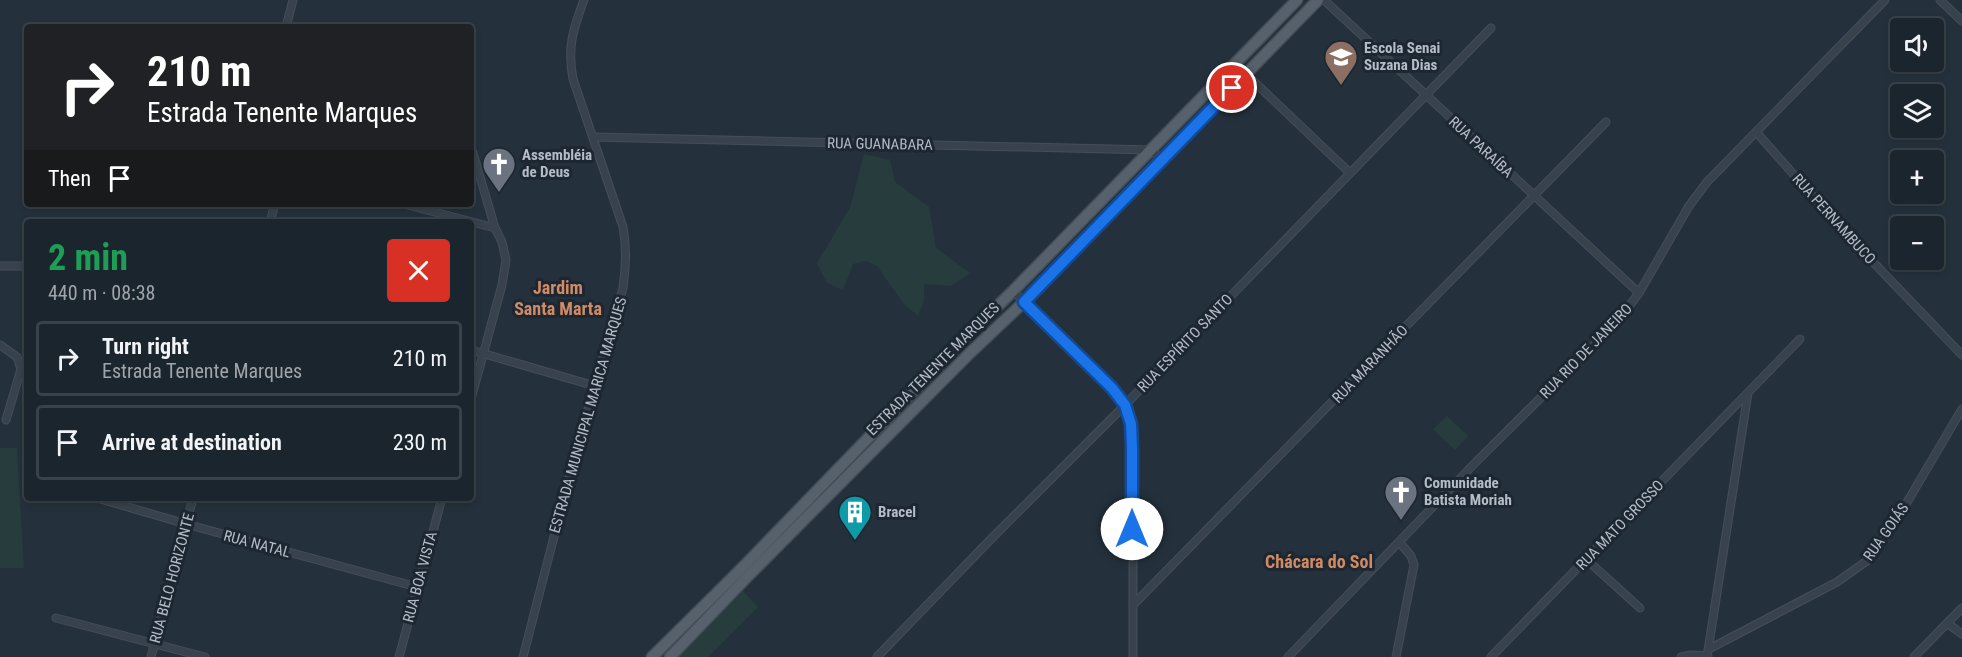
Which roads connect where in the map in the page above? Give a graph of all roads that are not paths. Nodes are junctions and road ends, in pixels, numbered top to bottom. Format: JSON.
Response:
{"nodes":[{"id":1,"x":293,"y":0,"type":"edge"},
{"id":2,"x":584,"y":0,"type":"edge"},
{"id":3,"x":1297,"y":0,"type":"edge"},
{"id":4,"x":1318,"y":0,"type":"edge"},
{"id":5,"x":1324,"y":0,"type":"edge"},
{"id":6,"x":1885,"y":0,"type":"edge"},
{"id":7,"x":1941,"y":0,"type":"edge"},
{"id":8,"x":1962,"y":21,"type":"edge"},
{"id":9,"x":287,"y":24,"type":"edge"},
{"id":10,"x":1491,"y":28,"type":"dead end"},
{"id":11,"x":1246,"y":74,"type":"junction"},
{"id":12,"x":1427,"y":96,"type":"junction"},
{"id":13,"x":1606,"y":122,"type":"dead end"},
{"id":14,"x":1757,"y":133,"type":"junction"},
{"id":15,"x":593,"y":137,"type":"junction"},
{"id":16,"x":1151,"y":150,"type":"junction"},
{"id":17,"x":474,"y":160,"type":"edge"},
{"id":18,"x":1162,"y":160,"type":"junction"},
{"id":19,"x":1350,"y":174,"type":"junction"},
{"id":20,"x":1534,"y":195,"type":"junction"},
{"id":21,"x":415,"y":207,"type":"edge"},
{"id":22,"x":461,"y":219,"type":"edge"},
{"id":23,"x":474,"y":222,"type":"edge"},
{"id":24,"x":495,"y":228,"type":"junction"},
{"id":25,"x":0,"y":266,"type":"edge"},
{"id":26,"x":24,"y":266,"type":"edge"},
{"id":27,"x":1014,"y":291,"type":"junction"},
{"id":28,"x":1639,"y":293,"type":"junction"},
{"id":29,"x":1024,"y":302,"type":"junction"},
{"id":30,"x":1800,"y":339,"type":"dead end"},
{"id":31,"x":0,"y":345,"type":"edge"},
{"id":32,"x":474,"y":351,"type":"edge"},
{"id":33,"x":485,"y":354,"type":"junction"},
{"id":34,"x":1962,"y":355,"type":"edge"},
{"id":35,"x":595,"y":386,"type":"junction"},
{"id":36,"x":474,"y":389,"type":"edge"},
{"id":37,"x":1748,"y":393,"type":"junction"},
{"id":38,"x":1125,"y":405,"type":"junction"},
{"id":39,"x":1962,"y":409,"type":"edge"},
{"id":40,"x":6,"y":420,"type":"dead end"},
{"id":41,"x":107,"y":501,"type":"edge"},
{"id":42,"x":192,"y":501,"type":"edge"},
{"id":43,"x":441,"y":501,"type":"edge"},
{"id":44,"x":186,"y":525,"type":"junction"},
{"id":45,"x":1400,"y":543,"type":"junction"},
{"id":46,"x":1587,"y":560,"type":"junction"},
{"id":47,"x":417,"y":587,"type":"junction"},
{"id":48,"x":1133,"y":605,"type":"junction"},
{"id":49,"x":1640,"y":608,"type":"dead end"},
{"id":50,"x":1962,"y":608,"type":"edge"},
{"id":51,"x":56,"y":618,"type":"dead end"},
{"id":52,"x":1947,"y":623,"type":"junction"},
{"id":53,"x":1962,"y":634,"type":"edge"},
{"id":54,"x":155,"y":644,"type":"junction"},
{"id":55,"x":1708,"y":654,"type":"edge"},
{"id":56,"x":150,"y":657,"type":"edge"},
{"id":57,"x":205,"y":657,"type":"edge"},
{"id":58,"x":399,"y":657,"type":"edge"},
{"id":59,"x":523,"y":657,"type":"edge"},
{"id":60,"x":652,"y":657,"type":"edge"},
{"id":61,"x":670,"y":657,"type":"edge"},
{"id":62,"x":878,"y":657,"type":"edge"},
{"id":63,"x":1133,"y":657,"type":"edge"},
{"id":64,"x":1288,"y":657,"type":"edge"},
{"id":65,"x":1396,"y":657,"type":"edge"},
{"id":66,"x":1491,"y":657,"type":"edge"},
{"id":67,"x":1681,"y":657,"type":"edge"},
{"id":68,"x":1914,"y":657,"type":"edge"}],
"edges":[{"from":1,"to":9,"type":"street"},
{"from":2,"to":15,"type":"street","name":"ESTRADA MUNICIPAL MARICA MARQUES"},
{"from":3,"to":16,"type":"main road","name":"ESTRADA TENENTE MARQUES"},
{"from":4,"to":11,"type":"main road","name":"ESTRADA TENENTE MARQUES"},
{"from":5,"to":12,"type":"street","name":"RUA PARAÍBA"},
{"from":6,"to":14,"type":"street","name":"RUA RIO DE JANEIRO"},
{"from":7,"to":8,"type":"street"},
{"from":10,"to":12,"type":"street","name":"RUA ESPÍRITO SANTO"},
{"from":11,"to":18,"type":"main road","name":"ESTRADA TENENTE MARQUES"},
{"from":11,"to":19,"type":"street"},
{"from":12,"to":19,"type":"street","name":"RUA ESPÍRITO SANTO"},
{"from":12,"to":20,"type":"street","name":"RUA PARAÍBA"},
{"from":13,"to":20,"type":"street","name":"RUA MARANHÃO"},
{"from":14,"to":28,"type":"street","name":"RUA RIO DE JANEIRO"},
{"from":14,"to":34,"type":"street","name":"RUA PERNAMBUCO"},
{"from":15,"to":16,"type":"street","name":"RUA GUANABARA"},
{"from":15,"to":35,"type":"street","name":"ESTRADA MUNICIPAL MARICA MARQUES"},
{"from":16,"to":18,"type":"street"},
{"from":16,"to":27,"type":"main road","name":"ESTRADA TENENTE MARQUES"},
{"from":17,"to":24,"type":"street"},
{"from":18,"to":29,"type":"main road","name":"ESTRADA TENENTE MARQUES"},
{"from":19,"to":38,"type":"street","name":"RUA ESPÍRITO SANTO"},
{"from":20,"to":28,"type":"street","name":"RUA PARAÍBA"},
{"from":20,"to":48,"type":"street","name":"RUA MARANHÃO"},
{"from":21,"to":22,"type":"street"},
{"from":23,"to":24,"type":"street"},
{"from":24,"to":33,"type":"street"},
{"from":25,"to":26,"type":"street"},
{"from":27,"to":29,"type":"street"},
{"from":27,"to":60,"type":"main road","name":"ESTRADA TENENTE MARQUES"},
{"from":28,"to":45,"type":"street","name":"RUA RIO DE JANEIRO"},
{"from":29,"to":38,"type":"street"},
{"from":29,"to":61,"type":"main road","name":"ESTRADA TENENTE MARQUES"},
{"from":30,"to":37,"type":"street","name":"RUA MATO GROSSO"},
{"from":31,"to":40,"type":"street"},
{"from":32,"to":33,"type":"street"},
{"from":33,"to":35,"type":"street"},
{"from":33,"to":36,"type":"street"},
{"from":35,"to":59,"type":"street","name":"ESTRADA MUNICIPAL MARICA MARQUES"},
{"from":37,"to":46,"type":"street","name":"RUA MATO GROSSO"},
{"from":37,"to":55,"type":"street"},
{"from":38,"to":48,"type":"street"},
{"from":38,"to":62,"type":"street","name":"RUA ESPÍRITO SANTO"},
{"from":39,"to":55,"type":"street","name":"RUA GOIÁS"},
{"from":41,"to":44,"type":"street","name":"RUA NATAL"},
{"from":42,"to":44,"type":"street","name":"RUA BELO HORIZONTE"},
{"from":43,"to":47,"type":"street","name":"RUA BOA VISTA"},
{"from":44,"to":47,"type":"street","name":"RUA NATAL"},
{"from":44,"to":54,"type":"street","name":"RUA BELO HORIZONTE"},
{"from":45,"to":64,"type":"street","name":"RUA RIO DE JANEIRO"},
{"from":45,"to":65,"type":"street"},
{"from":46,"to":49,"type":"street"},
{"from":46,"to":66,"type":"street","name":"RUA MATO GROSSO"},
{"from":47,"to":58,"type":"street","name":"RUA BOA VISTA"},
{"from":48,"to":63,"type":"street"},
{"from":50,"to":52,"type":"street"},
{"from":51,"to":54,"type":"street"},
{"from":52,"to":53,"type":"street"},
{"from":52,"to":68,"type":"street"},
{"from":54,"to":56,"type":"street","name":"RUA BELO HORIZONTE"},
{"from":54,"to":57,"type":"street"},
{"from":55,"to":67,"type":"street"}]}
